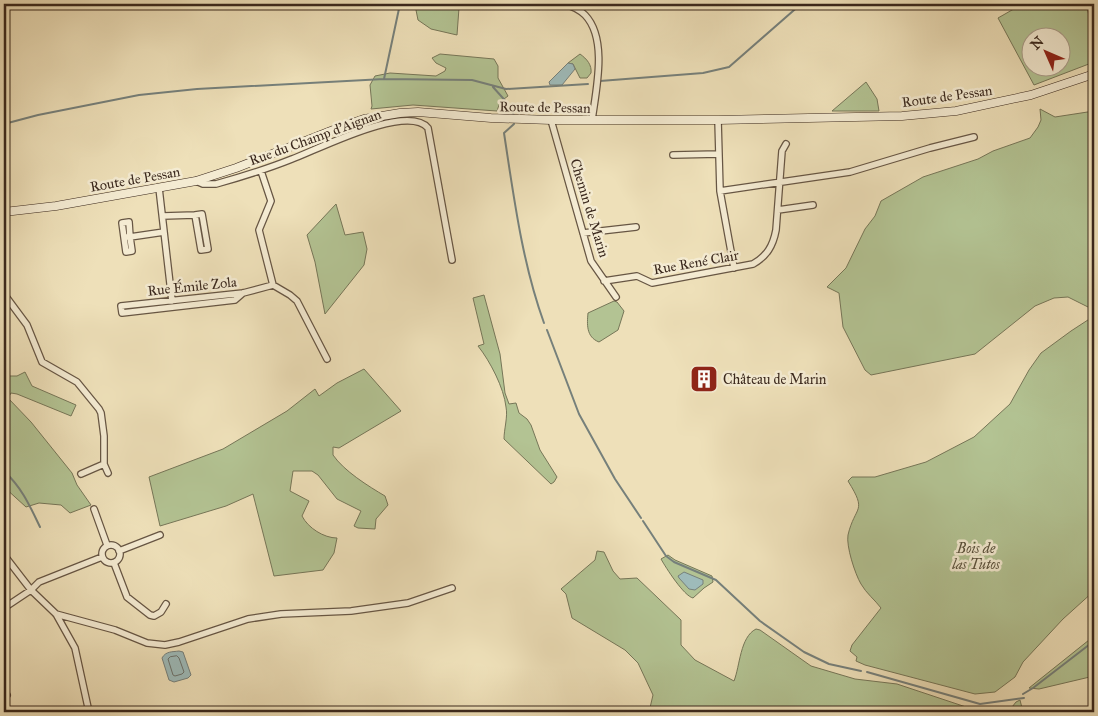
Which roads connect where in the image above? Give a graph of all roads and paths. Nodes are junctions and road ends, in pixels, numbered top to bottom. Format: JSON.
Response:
{"nodes":[{"id":1,"x":564,"y":4,"type":"edge"},
{"id":2,"x":1094,"y":74,"type":"edge"},
{"id":3,"x":551,"y":120,"type":"junction"},
{"id":4,"x":592,"y":120,"type":"junction"},
{"id":5,"x":718,"y":120,"type":"junction"},
{"id":6,"x":974,"y":137,"type":"dead end"},
{"id":7,"x":786,"y":144,"type":"dead end"},
{"id":8,"x":291,"y":148,"type":"junction"},
{"id":9,"x":719,"y":154,"type":"junction"},
{"id":10,"x":673,"y":155,"type":"dead end"},
{"id":11,"x":295,"y":158,"type":"junction"},
{"id":12,"x":261,"y":171,"type":"junction"},
{"id":13,"x":196,"y":181,"type":"junction"},
{"id":14,"x":780,"y":183,"type":"junction"},
{"id":15,"x":159,"y":188,"type":"junction"},
{"id":16,"x":720,"y":191,"type":"junction"},
{"id":17,"x":813,"y":205,"type":"dead end"},
{"id":18,"x":778,"y":210,"type":"junction"},
{"id":19,"x":4,"y":212,"type":"edge"},
{"id":20,"x":195,"y":215,"type":"junction"},
{"id":21,"x":162,"y":216,"type":"junction"},
{"id":22,"x":636,"y":227,"type":"dead end"},
{"id":23,"x":164,"y":232,"type":"junction"},
{"id":24,"x":584,"y":233,"type":"junction"},
{"id":25,"x":127,"y":237,"type":"dead end"},
{"id":26,"x":452,"y":260,"type":"dead end"},
{"id":27,"x":734,"y":268,"type":"junction"},
{"id":28,"x":604,"y":281,"type":"junction"},
{"id":29,"x":273,"y":286,"type":"junction"},
{"id":30,"x":243,"y":293,"type":"junction"},
{"id":31,"x":4,"y":294,"type":"edge"},
{"id":32,"x":616,"y":297,"type":"dead end"},
{"id":33,"x":172,"y":301,"type":"junction"},
{"id":34,"x":327,"y":360,"type":"dead end"},
{"id":35,"x":104,"y":464,"type":"junction"},
{"id":36,"x":108,"y":473,"type":"dead end"},
{"id":37,"x":81,"y":474,"type":"dead end"},
{"id":38,"x":94,"y":509,"type":"dead end"},
{"id":39,"x":160,"y":535,"type":"dead end"},
{"id":40,"x":107,"y":545,"type":"junction"},
{"id":41,"x":119,"y":551,"type":"junction"},
{"id":42,"x":4,"y":554,"type":"edge"},
{"id":43,"x":102,"y":557,"type":"junction"},
{"id":44,"x":114,"y":562,"type":"junction"},
{"id":45,"x":452,"y":588,"type":"dead end"},
{"id":46,"x":31,"y":590,"type":"junction"},
{"id":47,"x":166,"y":604,"type":"dead end"},
{"id":48,"x":4,"y":608,"type":"edge"},
{"id":49,"x":56,"y":614,"type":"junction"},
{"id":50,"x":89,"y":712,"type":"edge"}],
"edges":[{"from":1,"to":4,"type":"street"},
{"from":2,"to":5,"type":"main road","name":"Route de Pessan"},
{"from":3,"to":4,"type":"main road","name":"Route de Pessan"},
{"from":3,"to":8,"type":"main road","name":"Route de Pessan"},
{"from":3,"to":24,"type":"street","name":"Chemin de Marin"},
{"from":4,"to":5,"type":"main road","name":"Route de Pessan"},
{"from":5,"to":9,"type":"street"},
{"from":6,"to":14,"type":"street"},
{"from":7,"to":14,"type":"street","name":"Rue René Clair"},
{"from":8,"to":11,"type":"street"},
{"from":8,"to":13,"type":"main road","name":"Route de Pessan"},
{"from":9,"to":10,"type":"street"},
{"from":9,"to":16,"type":"street"},
{"from":11,"to":12,"type":"street","name":"Rue du Champ d'Aignan"},
{"from":11,"to":26,"type":"street","name":"Rue du Champ d'Aignan"},
{"from":12,"to":13,"type":"street","name":"Rue du Champ d'Aignan"},
{"from":12,"to":29,"type":"street"},
{"from":13,"to":15,"type":"main road","name":"Route de Pessan"},
{"from":14,"to":16,"type":"street"},
{"from":14,"to":18,"type":"street","name":"Rue René Clair"},
{"from":15,"to":19,"type":"main road","name":"Route de Pessan"},
{"from":15,"to":21,"type":"street"},
{"from":16,"to":27,"type":"street"},
{"from":17,"to":18,"type":"street"},
{"from":18,"to":27,"type":"street","name":"Rue René Clair"},
{"from":20,"to":20,"type":"street"},
{"from":20,"to":21,"type":"street"},
{"from":21,"to":23,"type":"street"},
{"from":22,"to":24,"type":"street"},
{"from":23,"to":25,"type":"street"},
{"from":23,"to":33,"type":"street"},
{"from":24,"to":28,"type":"street","name":"Chemin de Marin"},
{"from":27,"to":28,"type":"street","name":"Rue René Clair"},
{"from":28,"to":32,"type":"street","name":"Chemin de Marin"},
{"from":29,"to":30,"type":"street","name":"Rue Émile Zola"},
{"from":29,"to":34,"type":"street"},
{"from":30,"to":33,"type":"street","name":"Rue Émile Zola"},
{"from":30,"to":33,"type":"street","name":"Rue Émile Zola"},
{"from":31,"to":35,"type":"street"},
{"from":35,"to":36,"type":"street"},
{"from":35,"to":37,"type":"street"},
{"from":38,"to":40,"type":"street"},
{"from":39,"to":41,"type":"street"},
{"from":40,"to":41,"type":"street"},
{"from":40,"to":43,"type":"street"},
{"from":41,"to":44,"type":"street"},
{"from":42,"to":46,"type":"street"},
{"from":43,"to":44,"type":"street"},
{"from":43,"to":46,"type":"street"},
{"from":44,"to":47,"type":"street"},
{"from":45,"to":49,"type":"street"},
{"from":46,"to":48,"type":"street"},
{"from":46,"to":49,"type":"street"},
{"from":49,"to":50,"type":"street"}]}
